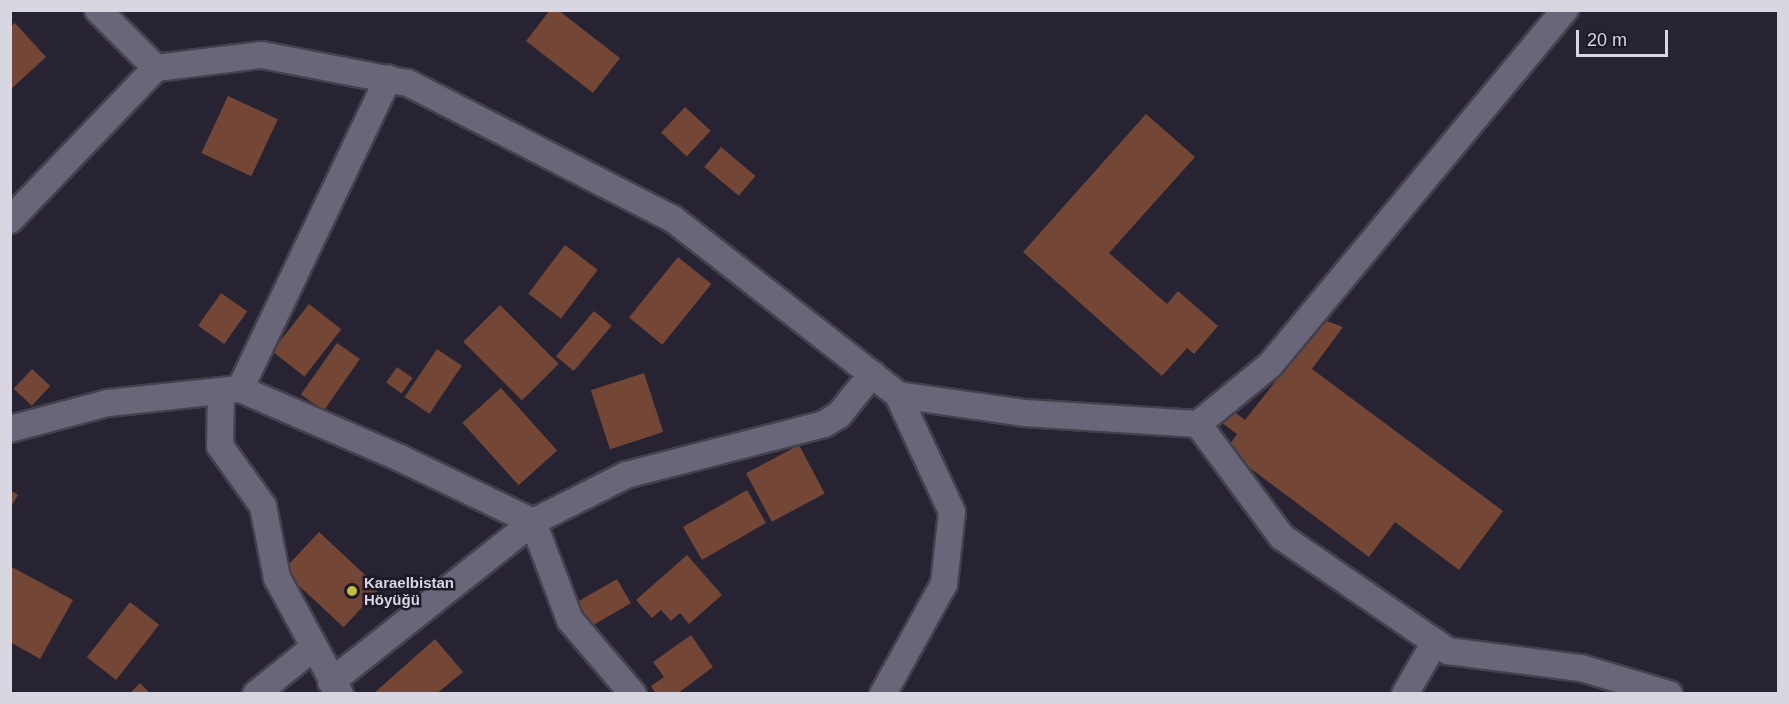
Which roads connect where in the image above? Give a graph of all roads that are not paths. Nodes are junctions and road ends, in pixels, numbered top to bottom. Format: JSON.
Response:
{"nodes":[{"id":1,"x":98,"y":10,"type":"edge"},
{"id":2,"x":1565,"y":10,"type":"edge"},
{"id":3,"x":156,"y":68,"type":"junction"},
{"id":4,"x":388,"y":79,"type":"junction"},
{"id":5,"x":10,"y":220,"type":"edge"},
{"id":6,"x":872,"y":374,"type":"junction"},
{"id":7,"x":231,"y":390,"type":"junction"},
{"id":8,"x":898,"y":395,"type":"junction"},
{"id":9,"x":1198,"y":424,"type":"junction"},
{"id":10,"x":10,"y":429,"type":"edge"},
{"id":11,"x":533,"y":522,"type":"junction"},
{"id":12,"x":1435,"y":642,"type":"junction"},
{"id":13,"x":313,"y":648,"type":"junction"},
{"id":14,"x":335,"y":688,"type":"edge"},
{"id":15,"x":256,"y":693,"type":"edge"},
{"id":16,"x":633,"y":693,"type":"edge"},
{"id":17,"x":883,"y":693,"type":"edge"},
{"id":18,"x":1405,"y":693,"type":"edge"},
{"id":19,"x":1669,"y":693,"type":"edge"}],
"edges":[{"from":1,"to":3,"type":"street"},
{"from":2,"to":9,"type":"street"},
{"from":3,"to":4,"type":"street"},
{"from":3,"to":5,"type":"street"},
{"from":4,"to":6,"type":"street"},
{"from":4,"to":7,"type":"street"},
{"from":6,"to":8,"type":"street"},
{"from":6,"to":11,"type":"street"},
{"from":7,"to":10,"type":"street"},
{"from":7,"to":11,"type":"street"},
{"from":7,"to":13,"type":"street"},
{"from":8,"to":9,"type":"street"},
{"from":8,"to":17,"type":"street"},
{"from":9,"to":12,"type":"street"},
{"from":11,"to":14,"type":"street"},
{"from":11,"to":16,"type":"street"},
{"from":12,"to":18,"type":"street"},
{"from":12,"to":19,"type":"street"},
{"from":13,"to":14,"type":"street"},
{"from":13,"to":15,"type":"street"}]}
